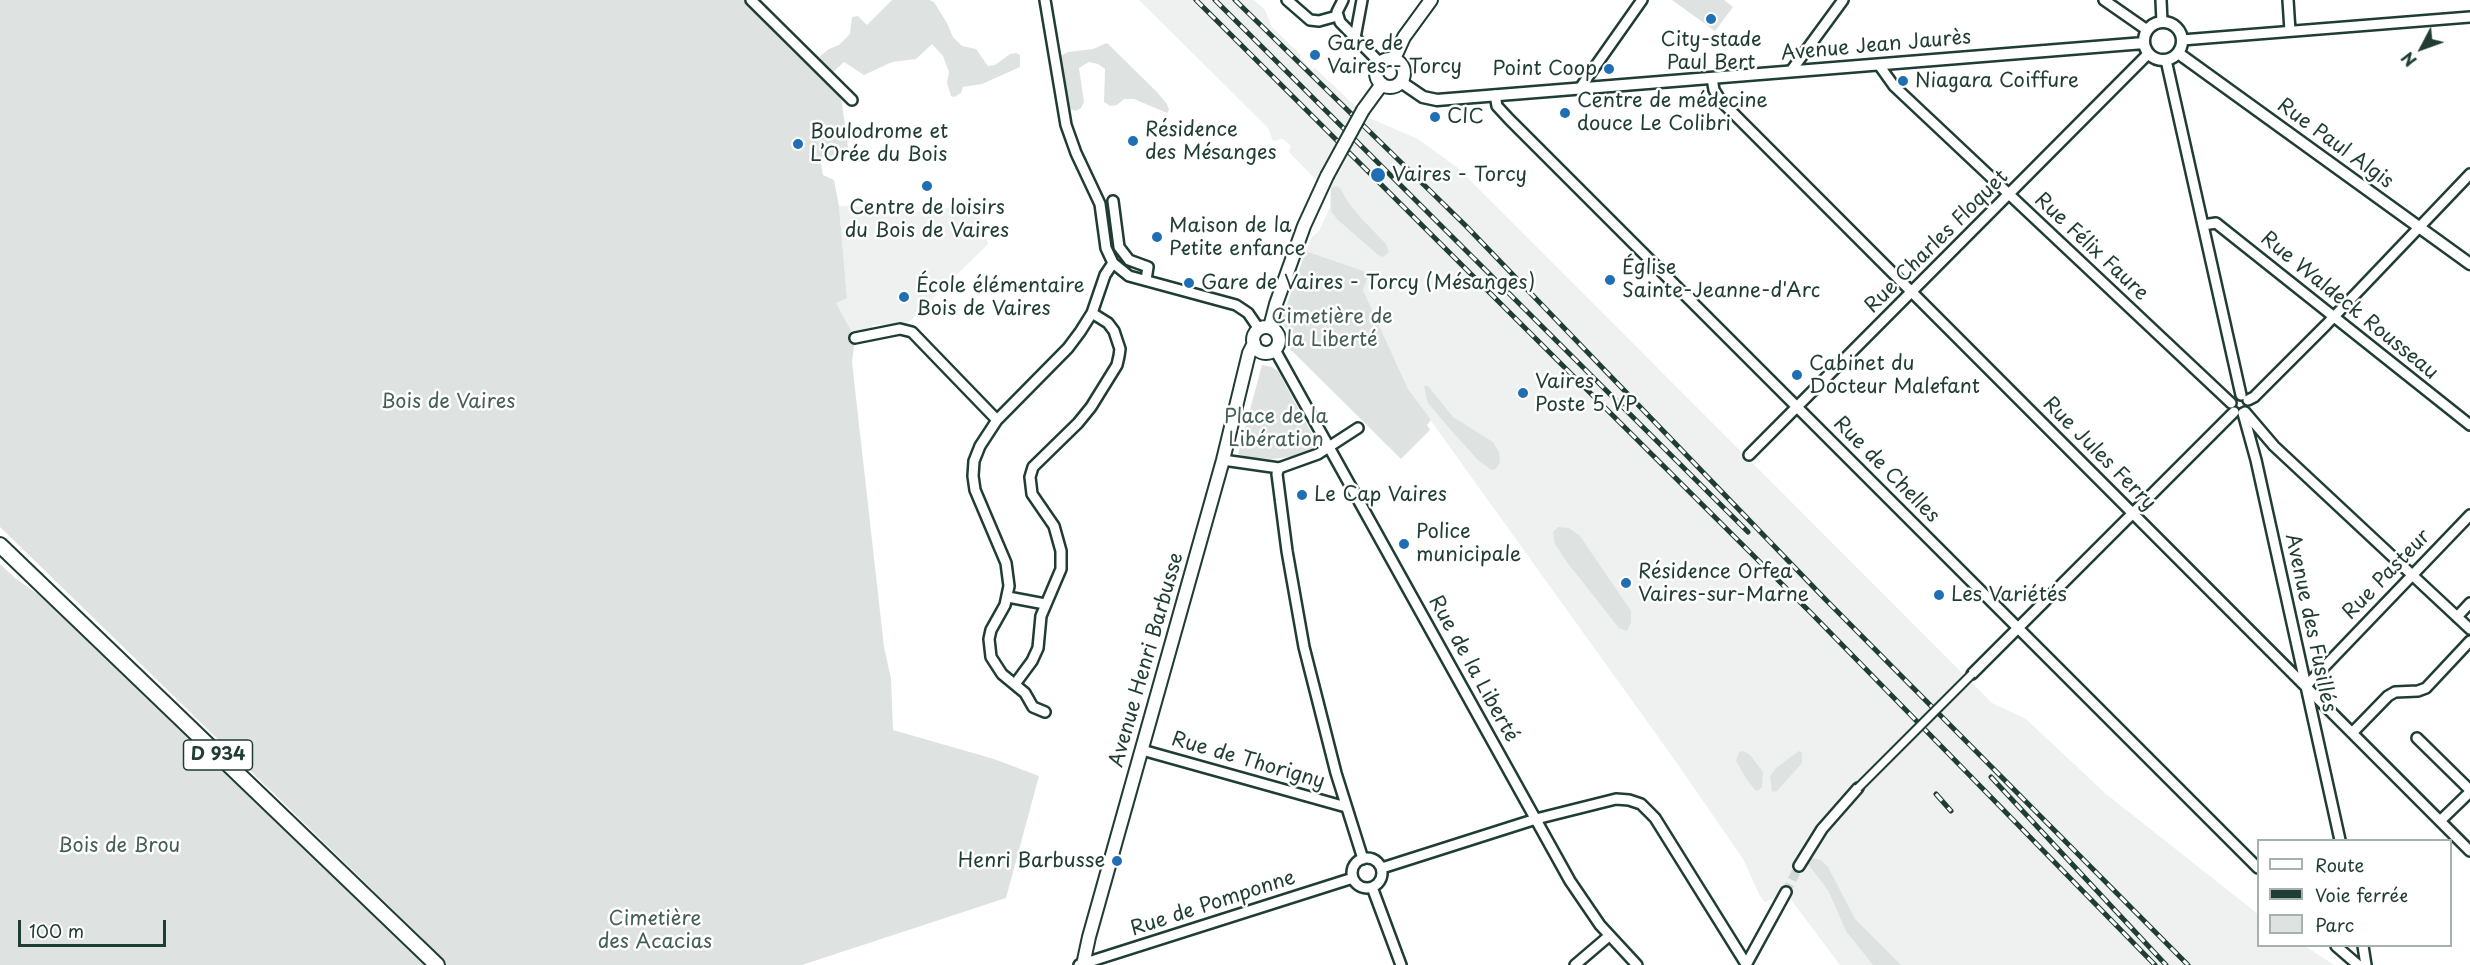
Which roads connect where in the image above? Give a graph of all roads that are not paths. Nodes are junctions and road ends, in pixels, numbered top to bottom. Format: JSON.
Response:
{"nodes":[{"id":1,"x":751,"y":0,"type":"edge"},
{"id":2,"x":1045,"y":0,"type":"edge"},
{"id":3,"x":1287,"y":0,"type":"edge"},
{"id":4,"x":1342,"y":0,"type":"edge"},
{"id":5,"x":1362,"y":0,"type":"edge"},
{"id":6,"x":1431,"y":0,"type":"edge"},
{"id":7,"x":1642,"y":0,"type":"edge"},
{"id":8,"x":1843,"y":0,"type":"edge"},
{"id":9,"x":2104,"y":0,"type":"edge"},
{"id":10,"x":2161,"y":0,"type":"edge"},
{"id":11,"x":2288,"y":0,"type":"edge"},
{"id":12,"x":1337,"y":16,"type":"junction"},
{"id":13,"x":2470,"y":17,"type":"edge"},
{"id":14,"x":2162,"y":22,"type":"junction"},
{"id":15,"x":2147,"y":30,"type":"junction"},
{"id":16,"x":2290,"y":31,"type":"junction"},
{"id":17,"x":1355,"y":38,"type":"junction"},
{"id":18,"x":2182,"y":40,"type":"junction"},
{"id":19,"x":2144,"y":43,"type":"junction"},
{"id":20,"x":2178,"y":53,"type":"junction"},
{"id":21,"x":2148,"y":54,"type":"junction"},
{"id":22,"x":1394,"y":59,"type":"junction"},
{"id":23,"x":2166,"y":60,"type":"junction"},
{"id":24,"x":1380,"y":63,"type":"junction"},
{"id":25,"x":1879,"y":65,"type":"junction"},
{"id":26,"x":1791,"y":71,"type":"junction"},
{"id":27,"x":1712,"y":78,"type":"junction"},
{"id":28,"x":1401,"y":82,"type":"junction"},
{"id":29,"x":1382,"y":84,"type":"junction"},
{"id":30,"x":1580,"y":88,"type":"junction"},
{"id":31,"x":1495,"y":95,"type":"junction"},
{"id":32,"x":852,"y":100,"type":"dead end"},
{"id":33,"x":2470,"y":174,"type":"edge"},
{"id":34,"x":2010,"y":195,"type":"junction"},
{"id":35,"x":1113,"y":201,"type":"dead end"},
{"id":36,"x":2203,"y":225,"type":"junction"},
{"id":37,"x":2419,"y":227,"type":"junction"},
{"id":38,"x":1113,"y":263,"type":"junction"},
{"id":39,"x":2470,"y":264,"type":"edge"},
{"id":40,"x":1146,"y":280,"type":"junction"},
{"id":41,"x":1912,"y":292,"type":"junction"},
{"id":42,"x":1092,"y":313,"type":"junction"},
{"id":43,"x":2333,"y":316,"type":"junction"},
{"id":44,"x":1265,"y":328,"type":"junction"},
{"id":45,"x":855,"y":338,"type":"dead end"},
{"id":46,"x":1254,"y":343,"type":"junction"},
{"id":47,"x":1269,"y":351,"type":"junction"},
{"id":48,"x":1247,"y":366,"type":"junction"},
{"id":49,"x":2244,"y":398,"type":"junction"},
{"id":50,"x":1797,"y":407,"type":"junction"},
{"id":51,"x":2238,"y":410,"type":"junction"},
{"id":52,"x":997,"y":420,"type":"junction"},
{"id":53,"x":2470,"y":425,"type":"edge"},
{"id":54,"x":1358,"y":428,"type":"dead end"},
{"id":55,"x":1329,"y":448,"type":"junction"},
{"id":56,"x":1749,"y":454,"type":"dead end"},
{"id":57,"x":1223,"y":460,"type":"junction"},
{"id":58,"x":1279,"y":468,"type":"junction"},
{"id":59,"x":2133,"y":514,"type":"junction"},
{"id":60,"x":2470,"y":515,"type":"edge"},
{"id":61,"x":0,"y":545,"type":"edge"},
{"id":62,"x":2412,"y":575,"type":"junction"},
{"id":63,"x":1008,"y":597,"type":"junction"},
{"id":64,"x":2470,"y":603,"type":"edge"},
{"id":65,"x":1045,"y":604,"type":"junction"},
{"id":66,"x":2457,"y":617,"type":"junction"},
{"id":67,"x":2019,"y":628,"type":"junction"},
{"id":68,"x":2470,"y":629,"type":"edge"},
{"id":69,"x":2470,"y":641,"type":"edge"},
{"id":70,"x":1972,"y":674,"type":"joint"},
{"id":71,"x":1015,"y":684,"type":"junction"},
{"id":72,"x":2306,"y":686,"type":"junction"},
{"id":73,"x":1045,"y":712,"type":"dead end"},
{"id":74,"x":2352,"y":733,"type":"junction"},
{"id":75,"x":2417,"y":738,"type":"dead end"},
{"id":76,"x":1142,"y":750,"type":"junction"},
{"id":77,"x":1858,"y":788,"type":"joint"},
{"id":78,"x":2470,"y":791,"type":"edge"},
{"id":79,"x":1346,"y":807,"type":"junction"},
{"id":80,"x":1536,"y":819,"type":"junction"},
{"id":81,"x":2440,"y":821,"type":"junction"},
{"id":82,"x":2340,"y":839,"type":"edge"},
{"id":83,"x":2470,"y":851,"type":"edge"},
{"id":84,"x":1363,"y":859,"type":"junction"},
{"id":85,"x":1799,"y":866,"type":"tunnel mouth"},
{"id":86,"x":2257,"y":866,"type":"edge"},
{"id":87,"x":1382,"y":868,"type":"junction"},
{"id":88,"x":1353,"y":878,"type":"junction"},
{"id":89,"x":1372,"y":887,"type":"junction"},
{"id":90,"x":1785,"y":892,"type":"tunnel mouth"},
{"id":91,"x":1609,"y":936,"type":"junction"},
{"id":92,"x":2338,"y":947,"type":"edge"},
{"id":93,"x":2363,"y":947,"type":"edge"},
{"id":94,"x":1746,"y":964,"type":"edge"},
{"id":95,"x":437,"y":965,"type":"edge"},
{"id":96,"x":1082,"y":965,"type":"edge"},
{"id":97,"x":1401,"y":965,"type":"edge"},
{"id":98,"x":1575,"y":965,"type":"edge"},
{"id":99,"x":1637,"y":965,"type":"edge"},
{"id":100,"x":2358,"y":965,"type":"edge"},
{"id":101,"x":2366,"y":965,"type":"edge"}],
"edges":[{"from":1,"to":32,"type":"street"},
{"from":2,"to":38,"type":"street"},
{"from":3,"to":12,"type":"street"},
{"from":4,"to":12,"type":"street"},
{"from":5,"to":17,"type":"street"},
{"from":6,"to":22,"type":"main road"},
{"from":7,"to":30,"type":"street"},
{"from":8,"to":26,"type":"street"},
{"from":9,"to":15,"type":"street"},
{"from":10,"to":14,"type":"street"},
{"from":11,"to":16,"type":"street"},
{"from":12,"to":17,"type":"street"},
{"from":13,"to":16,"type":"street"},
{"from":14,"to":15,"type":"street"},
{"from":14,"to":18,"type":"street"},
{"from":15,"to":19,"type":"street"},
{"from":16,"to":18,"type":"street"},
{"from":17,"to":24,"type":"street"},
{"from":18,"to":20,"type":"street"},
{"from":19,"to":21,"type":"street"},
{"from":19,"to":25,"type":"street","name":"Avenue Jean Jaurès"},
{"from":20,"to":23,"type":"street"},
{"from":20,"to":37,"type":"street","name":"Rue Paul Algis"},
{"from":21,"to":23,"type":"street"},
{"from":21,"to":34,"type":"street","name":"Rue Charles Floquet"},
{"from":22,"to":24,"type":"main road"},
{"from":22,"to":28,"type":"main road"},
{"from":23,"to":36,"type":"street"},
{"from":24,"to":29,"type":"main road"},
{"from":25,"to":26,"type":"street","name":"Avenue Jean Jaurès"},
{"from":25,"to":34,"type":"street","name":"Rue Félix Faure"},
{"from":26,"to":27,"type":"street","name":"Avenue Jean Jaurès"},
{"from":27,"to":30,"type":"street","name":"Avenue Jean Jaurès"},
{"from":27,"to":41,"type":"street","name":"Rue Jules Ferry"},
{"from":28,"to":29,"type":"main road"},
{"from":28,"to":31,"type":"street","name":"Avenue Jean Jaurès"},
{"from":29,"to":44,"type":"main road","bridge":true},
{"from":30,"to":31,"type":"street","name":"Avenue Jean Jaurès"},
{"from":31,"to":50,"type":"street","name":"Rue de Chelles"},
{"from":33,"to":37,"type":"street"},
{"from":34,"to":41,"type":"street","name":"Rue Charles Floquet"},
{"from":34,"to":51,"type":"street","name":"Rue Félix Faure"},
{"from":35,"to":40,"type":"street"},
{"from":36,"to":43,"type":"street","name":"Rue Waldeck Rousseau"},
{"from":36,"to":49,"type":"street"},
{"from":37,"to":39,"type":"street","name":"Rue Paul Algis"},
{"from":37,"to":43,"type":"street"},
{"from":38,"to":40,"type":"street"},
{"from":38,"to":42,"type":"street"},
{"from":40,"to":44,"type":"street"},
{"from":41,"to":50,"type":"street","name":"Rue Charles Floquet"},
{"from":41,"to":59,"type":"street","name":"Rue Jules Ferry"},
{"from":42,"to":52,"type":"street"},
{"from":42,"to":65,"type":"street"},
{"from":43,"to":49,"type":"street"},
{"from":43,"to":53,"type":"street","name":"Rue Waldeck Rousseau"},
{"from":44,"to":46,"type":"main road"},
{"from":44,"to":47,"type":"main road"},
{"from":45,"to":52,"type":"street"},
{"from":46,"to":47,"type":"main road"},
{"from":46,"to":48,"type":"main road","name":"Avenue Henri Barbusse"},
{"from":47,"to":48,"type":"main road"},
{"from":47,"to":55,"type":"street","name":"Rue de la Liberté"},
{"from":48,"to":57,"type":"main road","name":"Avenue Henri Barbusse"},
{"from":49,"to":51,"type":"street"},
{"from":49,"to":51,"type":"street"},
{"from":50,"to":56,"type":"street","name":"Rue Charles Floquet"},
{"from":50,"to":67,"type":"street","name":"Rue de Chelles"},
{"from":51,"to":59,"type":"street"},
{"from":51,"to":62,"type":"street","name":"Rue Félix Faure"},
{"from":51,"to":72,"type":"street","name":"Avenue des Fusillés"},
{"from":52,"to":63,"type":"street"},
{"from":54,"to":55,"type":"street"},
{"from":55,"to":58,"type":"street"},
{"from":55,"to":80,"type":"street","name":"Rue de la Liberté"},
{"from":57,"to":58,"type":"street"},
{"from":57,"to":76,"type":"main road","name":"Avenue Henri Barbusse"},
{"from":58,"to":79,"type":"street"},
{"from":59,"to":67,"type":"street"},
{"from":59,"to":72,"type":"street","name":"Rue Jules Ferry"},
{"from":60,"to":62,"type":"street","name":"Rue Pasteur"},
{"from":61,"to":95,"type":"main road","number":"D 934"},
{"from":62,"to":66,"type":"street","name":"Rue Félix Faure"},
{"from":62,"to":72,"type":"street","name":"Rue Pasteur"},
{"from":63,"to":65,"type":"street"},
{"from":63,"to":71,"type":"street"},
{"from":64,"to":66,"type":"street"},
{"from":65,"to":71,"type":"street"},
{"from":66,"to":68,"type":"street","name":"Rue Félix Faure"},
{"from":67,"to":70,"type":"street"},
{"from":67,"to":86,"type":"street","name":"Rue de Chelles"},
{"from":69,"to":74,"type":"street"},
{"from":70,"to":77,"type":"street","bridge":true},
{"from":71,"to":73,"type":"street"},
{"from":72,"to":74,"type":"street","name":"Rue Jules Ferry"},
{"from":72,"to":82,"type":"street","name":"Avenue des Fusillés"},
{"from":74,"to":81,"type":"street","name":"Rue Jules Ferry"},
{"from":75,"to":78,"type":"street"},
{"from":76,"to":79,"type":"street","name":"Rue de Thorigny"},
{"from":76,"to":96,"type":"main road","name":"Avenue Henri Barbusse"},
{"from":77,"to":85,"type":"street"},
{"from":78,"to":81,"type":"street"},
{"from":79,"to":84,"type":"street"},
{"from":80,"to":87,"type":"street"},
{"from":80,"to":91,"type":"street","name":"Rue de la Liberté"},
{"from":80,"to":94,"type":"street"},
{"from":81,"to":83,"type":"street","name":"Rue Jules Ferry"},
{"from":84,"to":87,"type":"street"},
{"from":84,"to":88,"type":"street"},
{"from":87,"to":89,"type":"street"},
{"from":88,"to":89,"type":"street"},
{"from":88,"to":96,"type":"street","name":"Rue de Pomponne"},
{"from":89,"to":97,"type":"street"},
{"from":90,"to":94,"type":"street"},
{"from":91,"to":98,"type":"street"},
{"from":91,"to":99,"type":"street","name":"Rue de la Liberté"},
{"from":92,"to":100,"type":"street"},
{"from":93,"to":101,"type":"street"}]}
